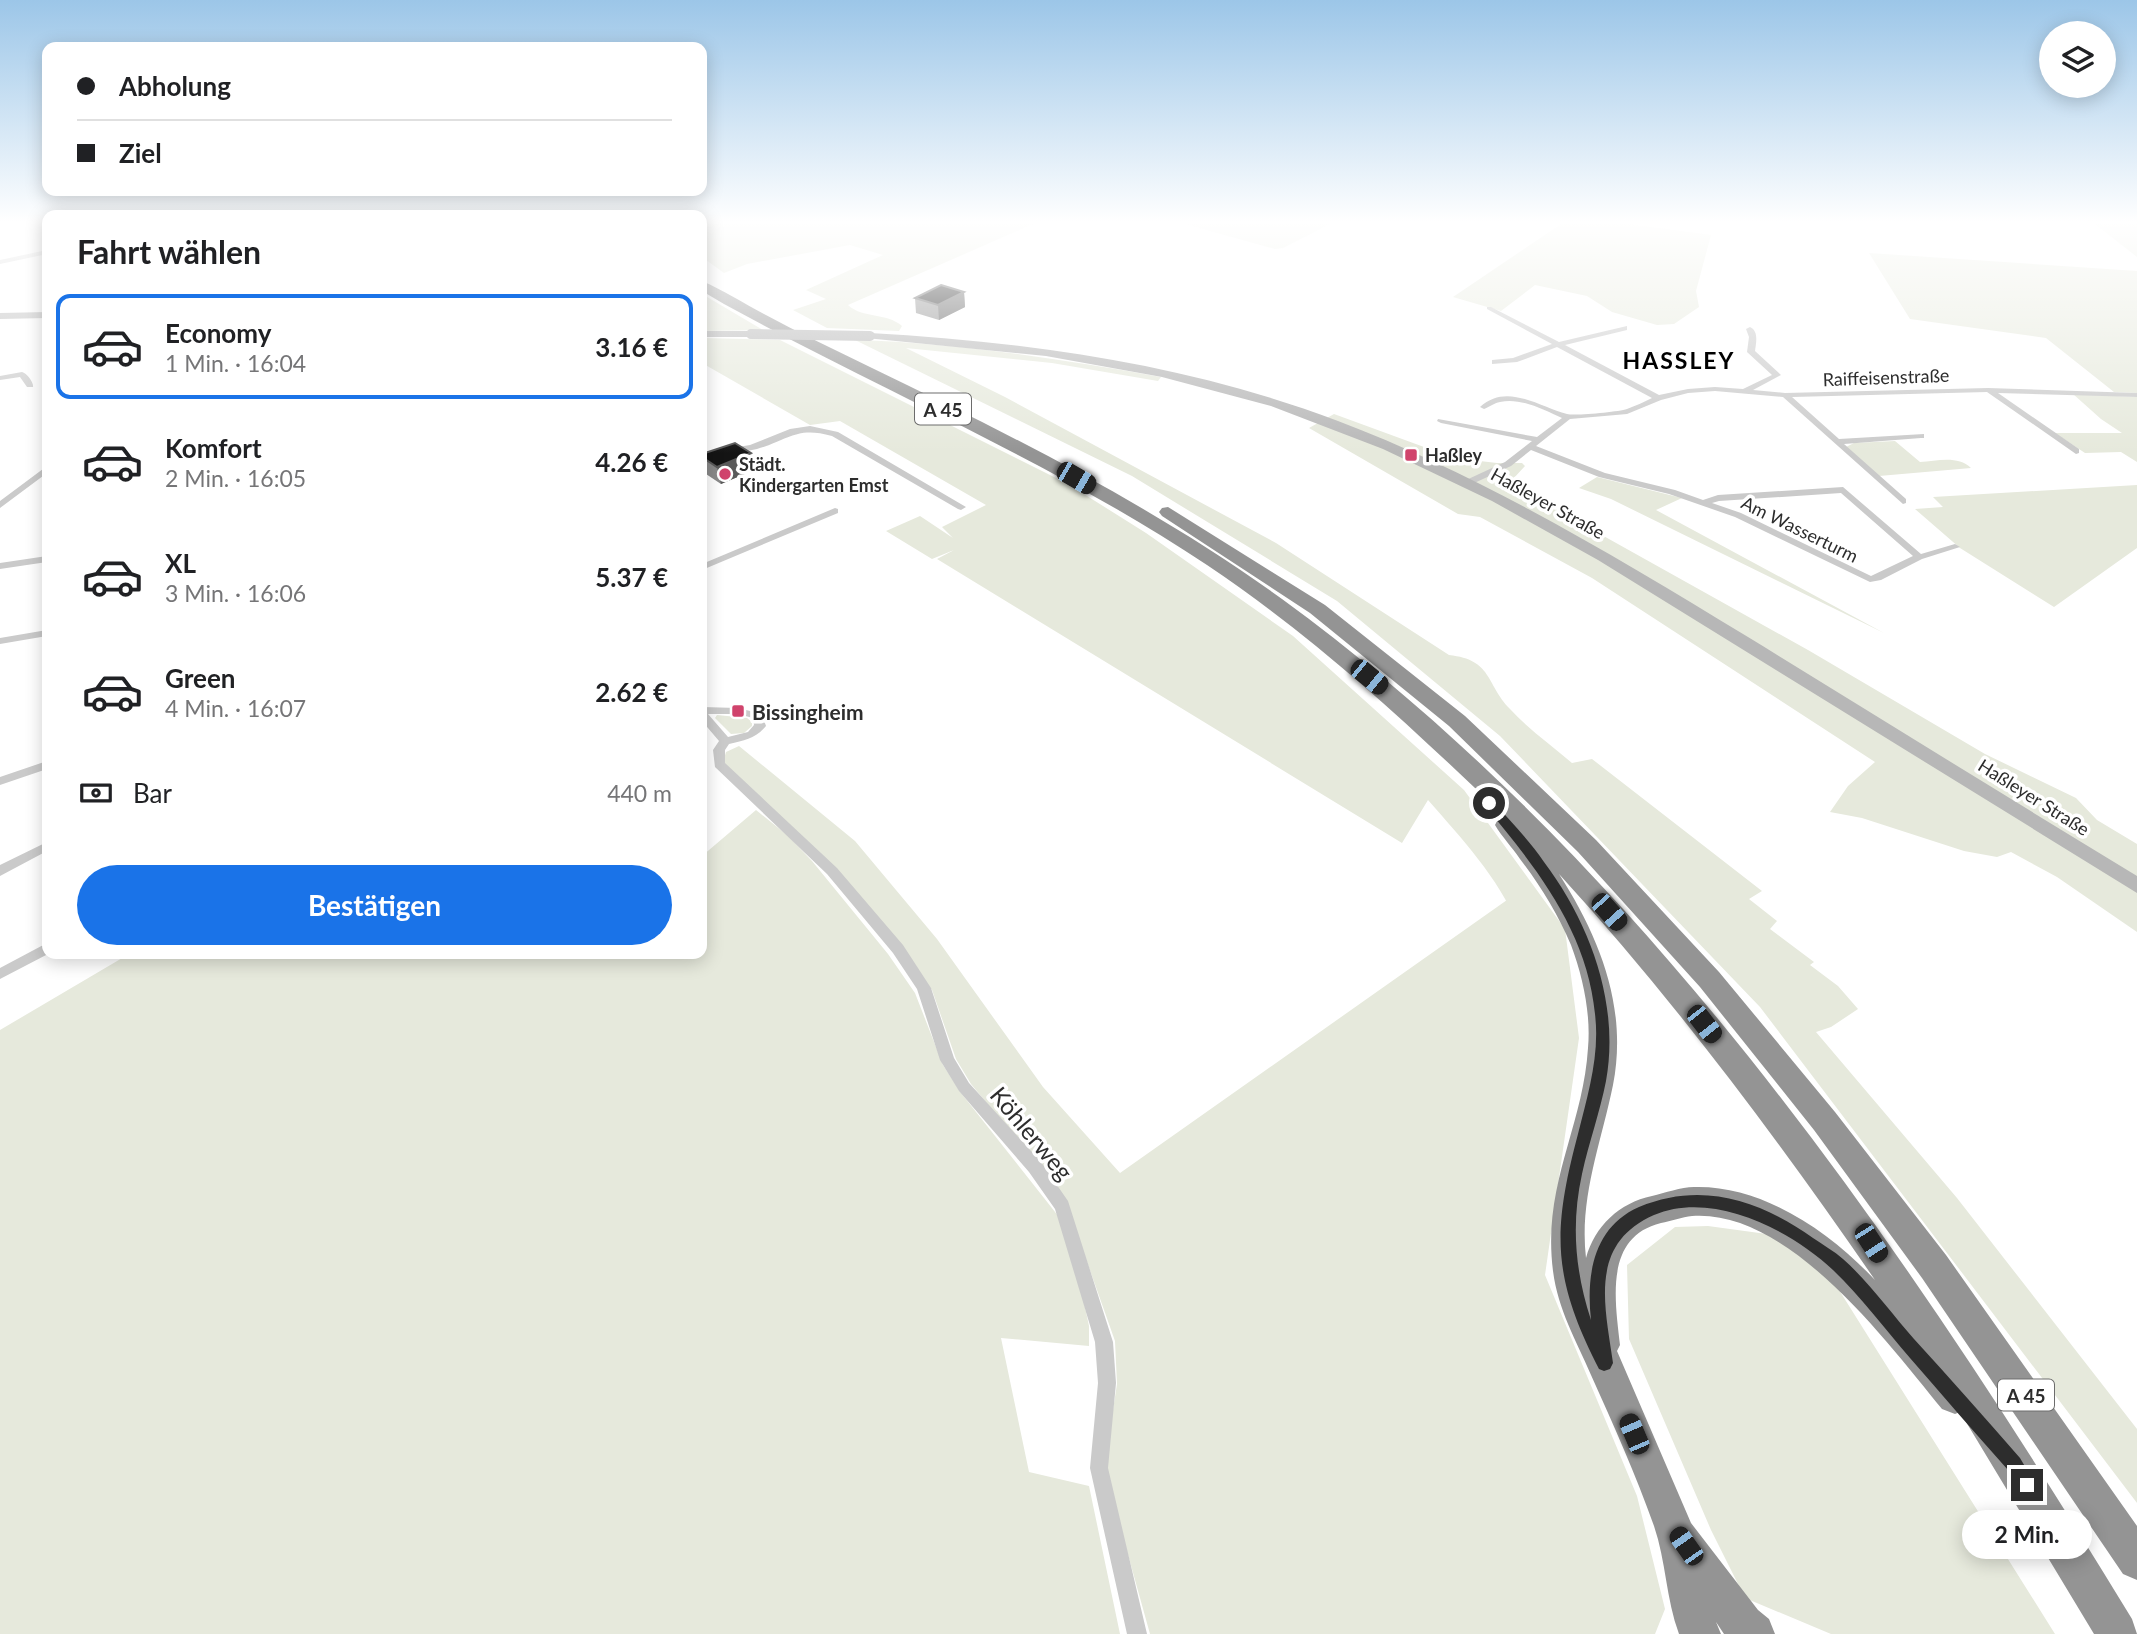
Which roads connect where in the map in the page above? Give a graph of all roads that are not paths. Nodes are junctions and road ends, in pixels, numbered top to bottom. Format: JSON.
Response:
{"nodes":[{"id":1,"x":730,"y":300,"type":"edge"},
{"id":2,"x":755,"y":300,"type":"edge"},
{"id":3,"x":1489,"y":309,"type":"dead end"},
{"id":4,"x":0,"y":316,"type":"edge"},
{"id":5,"x":42,"y":316,"type":"edge"},
{"id":6,"x":1625,"y":328,"type":"dead end"},
{"id":7,"x":1750,"y":329,"type":"dead end"},
{"id":8,"x":707,"y":334,"type":"edge"},
{"id":9,"x":1557,"y":345,"type":"junction"},
{"id":10,"x":1495,"y":362,"type":"dead end"},
{"id":11,"x":0,"y":378,"type":"edge"},
{"id":12,"x":30,"y":385,"type":"dead end"},
{"id":13,"x":1989,"y":390,"type":"junction"},
{"id":14,"x":1745,"y":391,"type":"junction"},
{"id":15,"x":1784,"y":395,"type":"junction"},
{"id":16,"x":2137,"y":395,"type":"edge"},
{"id":17,"x":1658,"y":398,"type":"junction"},
{"id":18,"x":1484,"y":407,"type":"dead end"},
{"id":19,"x":1569,"y":418,"type":"junction"},
{"id":20,"x":1441,"y":421,"type":"dead end"},
{"id":21,"x":1921,"y":436,"type":"dead end"},
{"id":22,"x":1837,"y":442,"type":"junction"},
{"id":23,"x":1536,"y":444,"type":"junction"},
{"id":24,"x":2076,"y":452,"type":"dead end"},
{"id":25,"x":707,"y":454,"type":"edge"},
{"id":26,"x":42,"y":473,"type":"edge"},
{"id":27,"x":1468,"y":482,"type":"junction"},
{"id":28,"x":1903,"y":500,"type":"dead end"},
{"id":29,"x":1705,"y":502,"type":"junction"},
{"id":30,"x":0,"y":505,"type":"edge"},
{"id":31,"x":961,"y":507,"type":"dead end"},
{"id":32,"x":835,"y":511,"type":"dead end"},
{"id":33,"x":1955,"y":547,"type":"dead end"},
{"id":34,"x":1919,"y":558,"type":"junction"},
{"id":35,"x":42,"y":560,"type":"edge"},
{"id":36,"x":707,"y":565,"type":"edge"},
{"id":37,"x":0,"y":566,"type":"edge"},
{"id":38,"x":42,"y":634,"type":"edge"},
{"id":39,"x":0,"y":641,"type":"edge"},
{"id":40,"x":707,"y":712,"type":"edge"},
{"id":41,"x":707,"y":718,"type":"edge"},
{"id":42,"x":725,"y":741,"type":"junction"},
{"id":43,"x":42,"y":767,"type":"edge"},
{"id":44,"x":1477,"y":773,"type":"junction"},
{"id":45,"x":0,"y":781,"type":"edge"},
{"id":46,"x":42,"y":849,"type":"edge"},
{"id":47,"x":0,"y":871,"type":"edge"},
{"id":48,"x":2137,"y":886,"type":"edge"},
{"id":49,"x":42,"y":951,"type":"edge"},
{"id":50,"x":0,"y":974,"type":"edge"},
{"id":51,"x":1604,"y":1363,"type":"junction"},
{"id":52,"x":2014,"y":1464,"type":"junction"},
{"id":53,"x":1674,"y":1529,"type":"junction"},
{"id":54,"x":2137,"y":1560,"type":"edge"},
{"id":55,"x":1748,"y":1631,"type":"edge"},
{"id":56,"x":1698,"y":1633,"type":"edge"},
{"id":57,"x":1137,"y":1634,"type":"edge"},
{"id":58,"x":2116,"y":1634,"type":"edge"}],
"edges":[{"from":1,"to":44,"type":"highway","number":"A 45"},
{"from":2,"to":54,"type":"highway","number":"A 45"},
{"from":3,"to":9,"type":"street"},
{"from":4,"to":5,"type":"main road"},
{"from":6,"to":9,"type":"street"},
{"from":7,"to":14,"type":"street"},
{"from":8,"to":27,"type":"main road","name":"Haßleyer Straße","bridge":true},
{"from":9,"to":10,"type":"street"},
{"from":9,"to":17,"type":"street"},
{"from":11,"to":12,"type":"street"},
{"from":13,"to":15,"type":"street","name":"Raiffeisenstraße"},
{"from":13,"to":16,"type":"street","name":"Raiffeisenstraße"},
{"from":13,"to":24,"type":"street"},
{"from":14,"to":15,"type":"street","name":"Raiffeisenstraße"},
{"from":14,"to":17,"type":"street","name":"Raiffeisenstraße"},
{"from":15,"to":22,"type":"street","name":"Raiffeisenstraße"},
{"from":17,"to":19,"type":"street","name":"Raiffeisenstraße"},
{"from":18,"to":19,"type":"street","name":"Raiffeisenstraße"},
{"from":19,"to":23,"type":"street"},
{"from":20,"to":23,"type":"street"},
{"from":21,"to":22,"type":"street"},
{"from":22,"to":28,"type":"street","name":"Raiffeisenstraße"},
{"from":23,"to":27,"type":"street"},
{"from":23,"to":29,"type":"street","name":"Am Wasserturm"},
{"from":25,"to":31,"type":"street"},
{"from":26,"to":30,"type":"street"},
{"from":27,"to":48,"type":"main road","name":"Haßleyer Straße"},
{"from":29,"to":34,"type":"street","name":"Am Wasserturm"},
{"from":29,"to":34,"type":"street","name":"Am Wasserturm"},
{"from":32,"to":36,"type":"street"},
{"from":33,"to":34,"type":"street","name":"Am Wasserturm"},
{"from":35,"to":37,"type":"street"},
{"from":38,"to":39,"type":"street"},
{"from":40,"to":42,"type":"street"},
{"from":41,"to":42,"type":"street"},
{"from":42,"to":57,"type":"street","name":"Köhlerweg"},
{"from":43,"to":45,"type":"street"},
{"from":44,"to":51,"type":"highway"},
{"from":44,"to":52,"type":"highway","number":"A 45"},
{"from":46,"to":47,"type":"street"},
{"from":49,"to":50,"type":"street"},
{"from":51,"to":52,"type":"highway"},
{"from":51,"to":53,"type":"highway"},
{"from":52,"to":58,"type":"highway","number":"A 45"},
{"from":53,"to":55,"type":"highway"},
{"from":53,"to":56,"type":"highway"}]}
